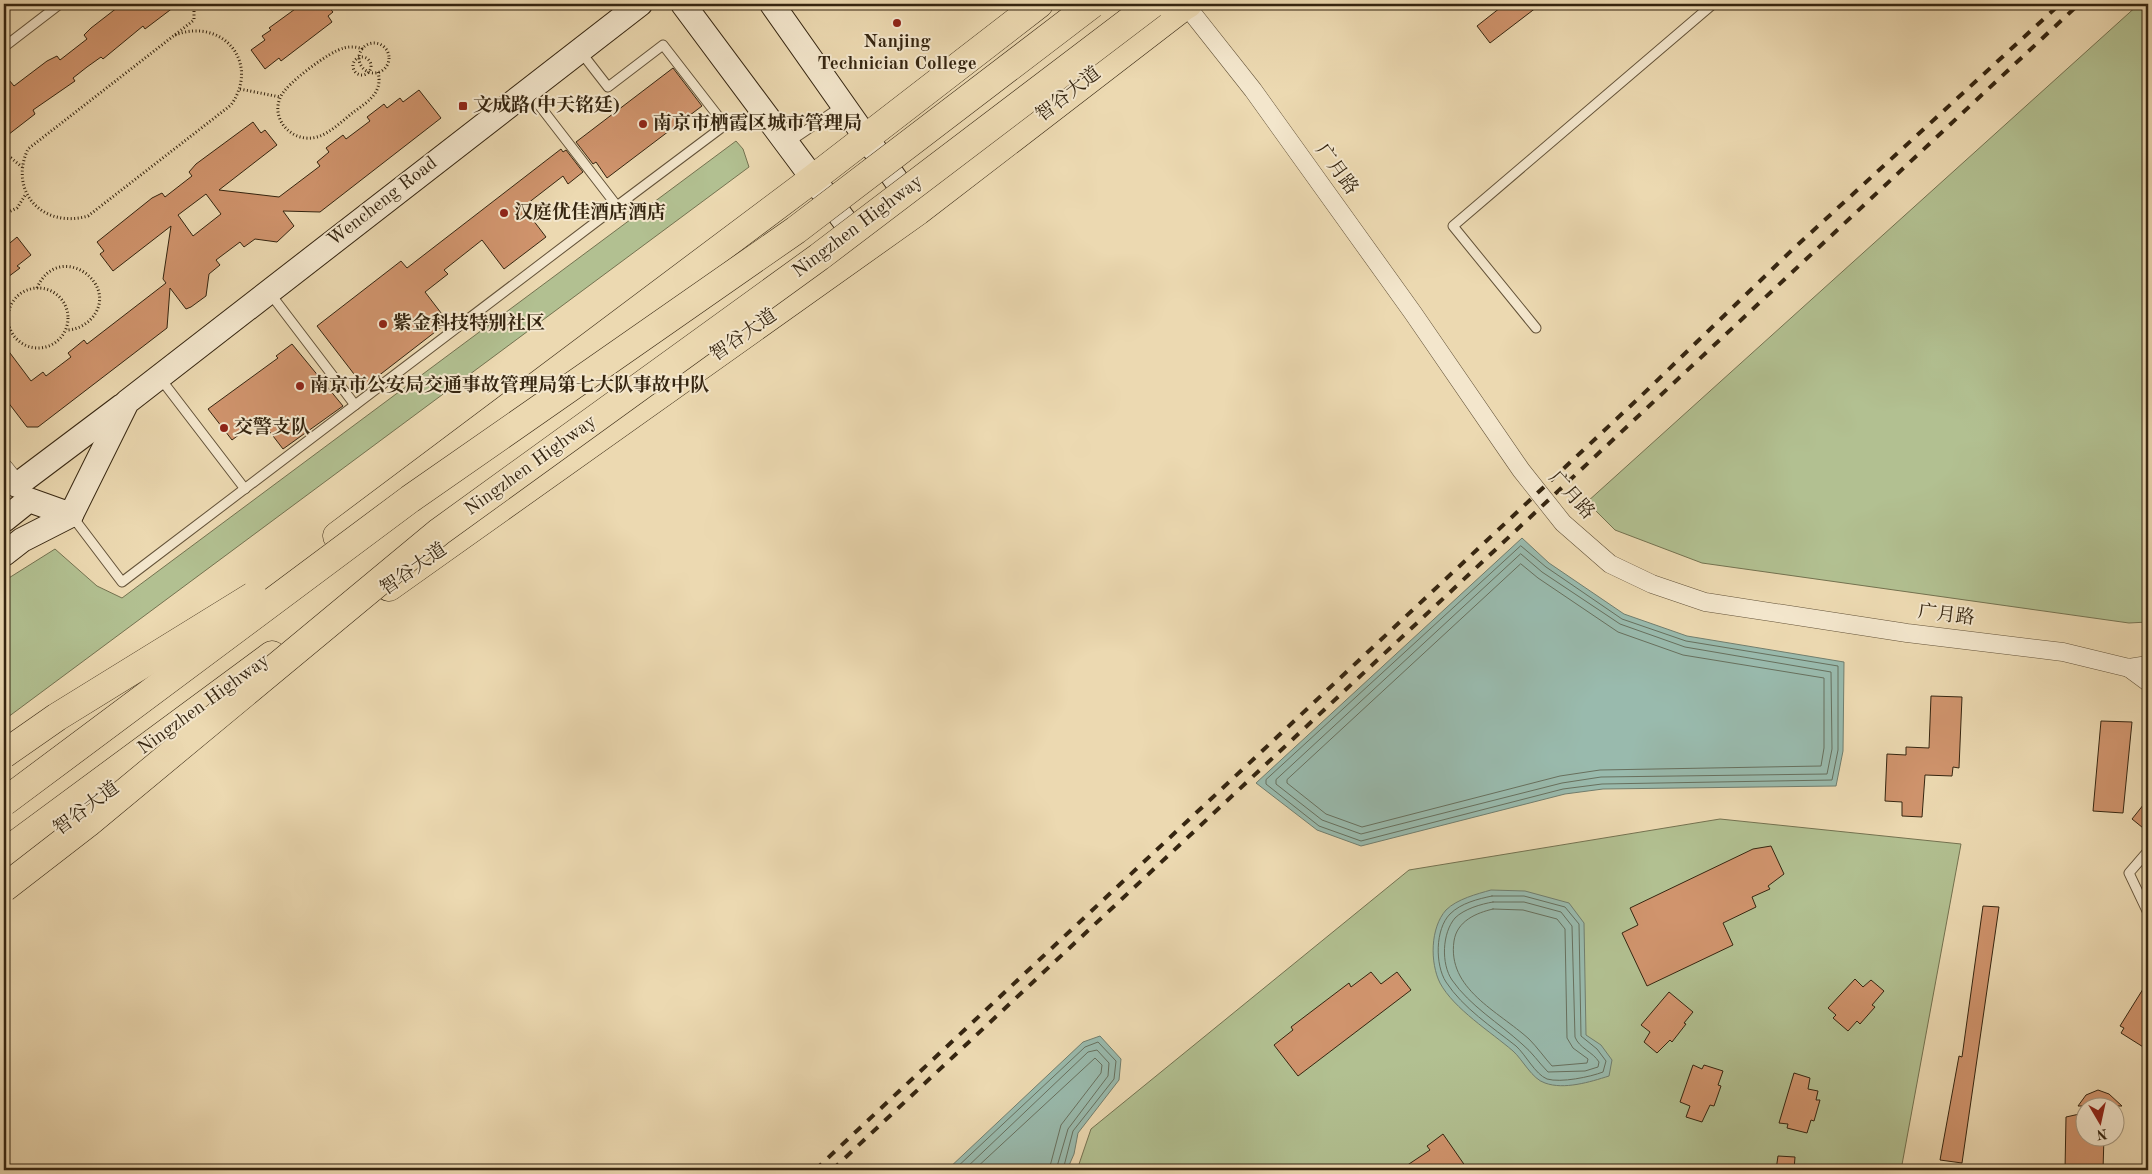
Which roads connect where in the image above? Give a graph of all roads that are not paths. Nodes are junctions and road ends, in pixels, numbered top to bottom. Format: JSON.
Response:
{"nodes":[{"id":1,"x":60,"y":4,"type":"edge"},
{"id":2,"x":640,"y":4,"type":"edge"},
{"id":3,"x":683,"y":4,"type":"edge"},
{"id":4,"x":772,"y":4,"type":"edge"},
{"id":5,"x":1039,"y":4,"type":"edge"},
{"id":6,"x":1092,"y":4,"type":"edge"},
{"id":7,"x":1152,"y":4,"type":"edge"},
{"id":8,"x":1187,"y":4,"type":"edge"},
{"id":9,"x":1713,"y":4,"type":"edge"},
{"id":10,"x":4,"y":47,"type":"edge"},
{"id":11,"x":580,"y":50,"type":"junction"},
{"id":12,"x":528,"y":90,"type":"junction"},
{"id":13,"x":843,"y":104,"type":"junction"},
{"id":14,"x":865,"y":136,"type":"junction"},
{"id":15,"x":788,"y":142,"type":"junction"},
{"id":16,"x":814,"y":178,"type":"junction"},
{"id":17,"x":617,"y":206,"type":"junction"},
{"id":18,"x":918,"y":211,"type":"junction"},
{"id":19,"x":866,"y":249,"type":"junction"},
{"id":20,"x":268,"y":291,"type":"junction"},
{"id":21,"x":1536,"y":328,"type":"dead end"},
{"id":22,"x":158,"y":376,"type":"junction"},
{"id":23,"x":127,"y":402,"type":"junction"},
{"id":24,"x":355,"y":406,"type":"junction"},
{"id":25,"x":17,"y":484,"type":"edge"},
{"id":26,"x":245,"y":488,"type":"junction"},
{"id":27,"x":410,"y":499,"type":"junction"},
{"id":28,"x":70,"y":515,"type":"junction"},
{"id":29,"x":4,"y":520,"type":"edge"},
{"id":30,"x":439,"y":532,"type":"junction"},
{"id":31,"x":4,"y":554,"type":"edge"},
{"id":32,"x":2148,"y":665,"type":"edge"},
{"id":33,"x":2129,"y":668,"type":"junction"},
{"id":34,"x":2148,"y":682,"type":"edge"},
{"id":35,"x":4,"y":754,"type":"edge"},
{"id":36,"x":4,"y":780,"type":"edge"},
{"id":37,"x":4,"y":802,"type":"edge"},
{"id":38,"x":2148,"y":851,"type":"edge"},
{"id":39,"x":4,"y":853,"type":"edge"},
{"id":40,"x":4,"y":872,"type":"edge"},
{"id":41,"x":4,"y":888,"type":"edge"},
{"id":42,"x":2148,"y":912,"type":"edge"}],
"edges":[{"from":1,"to":10,"type":"lane"},
{"from":2,"to":11,"type":"street","name":"Wencheng Road"},
{"from":3,"to":15,"type":"street"},
{"from":4,"to":13,"type":"street"},
{"from":5,"to":14,"type":"main road"},
{"from":6,"to":27,"type":"main road","name":"Ningzhen Highway","bridge":true},
{"from":7,"to":30,"type":"main road","name":"Ningzhen Highway","bridge":true},
{"from":8,"to":18,"type":"main road","name":"智谷大道"},
{"from":8,"to":33,"type":"street","name":"广月路"},
{"from":9,"to":21,"type":"lane"},
{"from":11,"to":12,"type":"street","name":"Wencheng Road"},
{"from":11,"to":17,"type":"lane"},
{"from":12,"to":17,"type":"lane"},
{"from":12,"to":20,"type":"street","name":"Wencheng Road"},
{"from":13,"to":14,"type":"street"},
{"from":13,"to":15,"type":"lane"},
{"from":14,"to":16,"type":"main road"},
{"from":14,"to":18,"type":"street"},
{"from":15,"to":16,"type":"street"},
{"from":16,"to":19,"type":"street"},
{"from":16,"to":36,"type":"main road"},
{"from":17,"to":24,"type":"lane"},
{"from":18,"to":19,"type":"main road","name":"智谷大道"},
{"from":19,"to":40,"type":"main road","name":"智谷大道"},
{"from":20,"to":22,"type":"street","name":"Wencheng Road"},
{"from":20,"to":24,"type":"lane"},
{"from":22,"to":23,"type":"street","name":"Wencheng Road"},
{"from":22,"to":26,"type":"lane"},
{"from":23,"to":25,"type":"street","name":"Wencheng Road"},
{"from":23,"to":28,"type":"street","name":"Wencheng Road"},
{"from":24,"to":26,"type":"lane"},
{"from":25,"to":28,"type":"street"},
{"from":25,"to":29,"type":"street","name":"Wencheng Road"},
{"from":26,"to":28,"type":"lane"},
{"from":27,"to":35,"type":"main road","bridge":true},
{"from":27,"to":37,"type":"main road","name":"Ningzhen Highway","bridge":true},
{"from":28,"to":31,"type":"street"},
{"from":30,"to":39,"type":"main road","name":"Ningzhen Highway","bridge":true},
{"from":30,"to":41,"type":"main road","bridge":true},
{"from":32,"to":33,"type":"street","name":"广月路"},
{"from":33,"to":34,"type":"street"},
{"from":38,"to":42,"type":"lane"}]}
